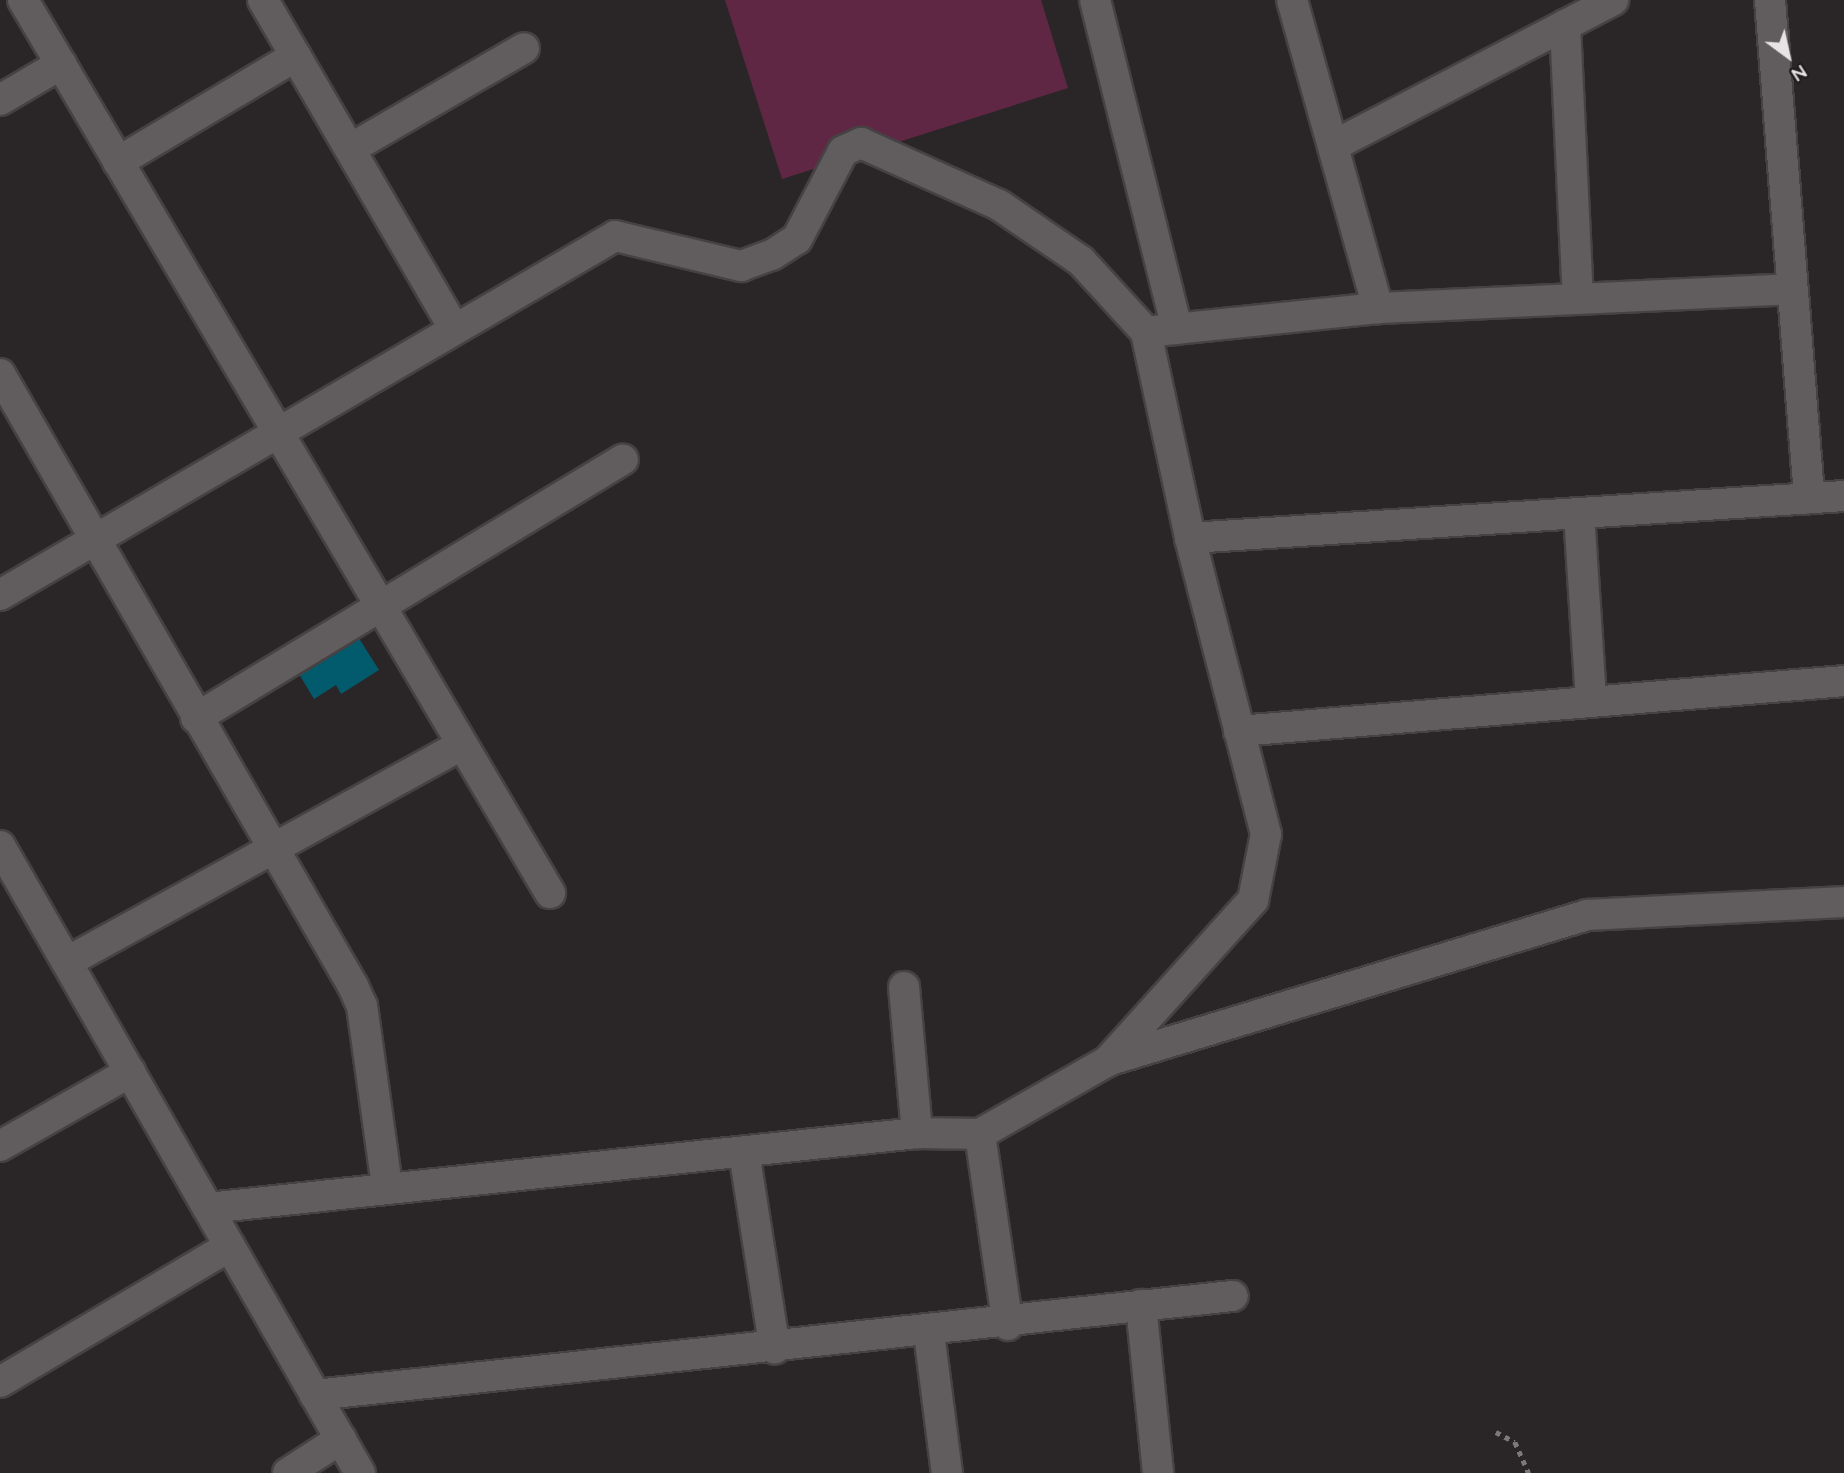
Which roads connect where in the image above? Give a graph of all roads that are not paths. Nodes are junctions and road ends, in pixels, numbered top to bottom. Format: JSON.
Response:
{"nodes":[{"id":1,"x":23,"y":0,"type":"edge"},
{"id":2,"x":263,"y":0,"type":"edge"},
{"id":3,"x":1095,"y":0,"type":"edge"},
{"id":4,"x":1292,"y":0,"type":"edge"},
{"id":5,"x":1613,"y":0,"type":"edge"},
{"id":6,"x":1770,"y":0,"type":"edge"},
{"id":7,"x":1565,"y":25,"type":"junction"},
{"id":8,"x":523,"y":48,"type":"dead end"},
{"id":9,"x":296,"y":56,"type":"junction"},
{"id":10,"x":61,"y":64,"type":"junction"},
{"id":11,"x":0,"y":100,"type":"edge"},
{"id":12,"x":1333,"y":146,"type":"junction"},
{"id":13,"x":350,"y":149,"type":"junction"},
{"id":14,"x":118,"y":162,"type":"junction"},
{"id":15,"x":1792,"y":289,"type":"junction"},
{"id":16,"x":1578,"y":299,"type":"junction"},
{"id":17,"x":1378,"y":308,"type":"junction"},
{"id":18,"x":453,"y":327,"type":"junction"},
{"id":19,"x":1177,"y":329,"type":"junction"},
{"id":20,"x":1146,"y":332,"type":"junction"},
{"id":21,"x":0,"y":374,"type":"edge"},
{"id":22,"x":277,"y":431,"type":"junction"},
{"id":23,"x":623,"y":459,"type":"dead end"},
{"id":24,"x":1844,"y":496,"type":"edge"},
{"id":25,"x":1810,"y":498,"type":"junction"},
{"id":26,"x":1579,"y":513,"type":"junction"},
{"id":27,"x":1190,"y":538,"type":"junction"},
{"id":28,"x":94,"y":539,"type":"junction"},
{"id":29,"x":0,"y":595,"type":"edge"},
{"id":30,"x":380,"y":606,"type":"junction"},
{"id":31,"x":1844,"y":681,"type":"edge"},
{"id":32,"x":1591,"y":699,"type":"junction"},
{"id":33,"x":196,"y":718,"type":"junction"},
{"id":34,"x":1238,"y":731,"type":"junction"},
{"id":35,"x":462,"y":746,"type":"junction"},
{"id":36,"x":271,"y":845,"type":"junction"},
{"id":37,"x":0,"y":846,"type":"edge"},
{"id":38,"x":550,"y":894,"type":"dead end"},
{"id":39,"x":1844,"y":902,"type":"edge"},
{"id":40,"x":67,"y":962,"type":"junction"},
{"id":41,"x":904,"y":987,"type":"dead end"},
{"id":42,"x":1108,"y":1061,"type":"junction"},
{"id":43,"x":130,"y":1072,"type":"junction"},
{"id":44,"x":917,"y":1133,"type":"junction"},
{"id":45,"x":980,"y":1134,"type":"junction"},
{"id":46,"x":0,"y":1146,"type":"edge"},
{"id":47,"x":744,"y":1152,"type":"junction"},
{"id":48,"x":387,"y":1187,"type":"junction"},
{"id":49,"x":208,"y":1208,"type":"junction"},
{"id":50,"x":230,"y":1246,"type":"junction"},
{"id":51,"x":1233,"y":1296,"type":"dead end"},
{"id":52,"x":1141,"y":1305,"type":"junction"},
{"id":53,"x":1007,"y":1325,"type":"junction"},
{"id":54,"x":929,"y":1333,"type":"junction"},
{"id":55,"x":775,"y":1349,"type":"junction"},
{"id":56,"x":0,"y":1382,"type":"edge"},
{"id":57,"x":315,"y":1395,"type":"junction"},
{"id":58,"x":341,"y":1440,"type":"junction"},
{"id":59,"x":288,"y":1473,"type":"edge"},
{"id":60,"x":360,"y":1473,"type":"edge"},
{"id":61,"x":947,"y":1473,"type":"edge"},
{"id":62,"x":1158,"y":1473,"type":"edge"}],
"edges":[{"from":1,"to":10,"type":"street"},
{"from":2,"to":9,"type":"street"},
{"from":3,"to":19,"type":"street"},
{"from":4,"to":12,"type":"street"},
{"from":5,"to":7,"type":"street"},
{"from":6,"to":15,"type":"street"},
{"from":7,"to":12,"type":"street"},
{"from":7,"to":16,"type":"street"},
{"from":8,"to":13,"type":"street"},
{"from":9,"to":13,"type":"street"},
{"from":9,"to":14,"type":"street"},
{"from":10,"to":11,"type":"street"},
{"from":10,"to":14,"type":"street"},
{"from":12,"to":17,"type":"street"},
{"from":13,"to":18,"type":"street"},
{"from":14,"to":22,"type":"street"},
{"from":15,"to":16,"type":"street"},
{"from":15,"to":25,"type":"street"},
{"from":16,"to":17,"type":"street"},
{"from":17,"to":19,"type":"street"},
{"from":18,"to":20,"type":"street"},
{"from":18,"to":22,"type":"street"},
{"from":19,"to":20,"type":"street"},
{"from":20,"to":27,"type":"street"},
{"from":21,"to":28,"type":"street"},
{"from":22,"to":28,"type":"street"},
{"from":22,"to":30,"type":"street"},
{"from":23,"to":30,"type":"street"},
{"from":24,"to":25,"type":"street"},
{"from":25,"to":26,"type":"street"},
{"from":26,"to":27,"type":"street"},
{"from":26,"to":32,"type":"street"},
{"from":27,"to":34,"type":"street"},
{"from":28,"to":29,"type":"street"},
{"from":28,"to":33,"type":"street"},
{"from":30,"to":33,"type":"street"},
{"from":30,"to":35,"type":"street"},
{"from":31,"to":32,"type":"street"},
{"from":32,"to":34,"type":"street"},
{"from":33,"to":36,"type":"street"},
{"from":34,"to":42,"type":"street"},
{"from":35,"to":36,"type":"street"},
{"from":35,"to":38,"type":"street"},
{"from":36,"to":40,"type":"street"},
{"from":36,"to":48,"type":"street"},
{"from":37,"to":40,"type":"street"},
{"from":39,"to":42,"type":"street"},
{"from":40,"to":43,"type":"street"},
{"from":41,"to":44,"type":"street"},
{"from":42,"to":45,"type":"street"},
{"from":43,"to":46,"type":"street"},
{"from":43,"to":49,"type":"street"},
{"from":44,"to":45,"type":"street"},
{"from":44,"to":47,"type":"street"},
{"from":45,"to":53,"type":"street"},
{"from":47,"to":48,"type":"street"},
{"from":47,"to":55,"type":"street"},
{"from":48,"to":49,"type":"street"},
{"from":49,"to":50,"type":"street"},
{"from":50,"to":56,"type":"street"},
{"from":50,"to":57,"type":"street"},
{"from":51,"to":52,"type":"street"},
{"from":52,"to":53,"type":"street"},
{"from":52,"to":62,"type":"street"},
{"from":53,"to":54,"type":"street"},
{"from":54,"to":55,"type":"street"},
{"from":54,"to":61,"type":"street"},
{"from":55,"to":57,"type":"street"},
{"from":57,"to":58,"type":"street"},
{"from":58,"to":59,"type":"street"},
{"from":58,"to":60,"type":"street"}]}
